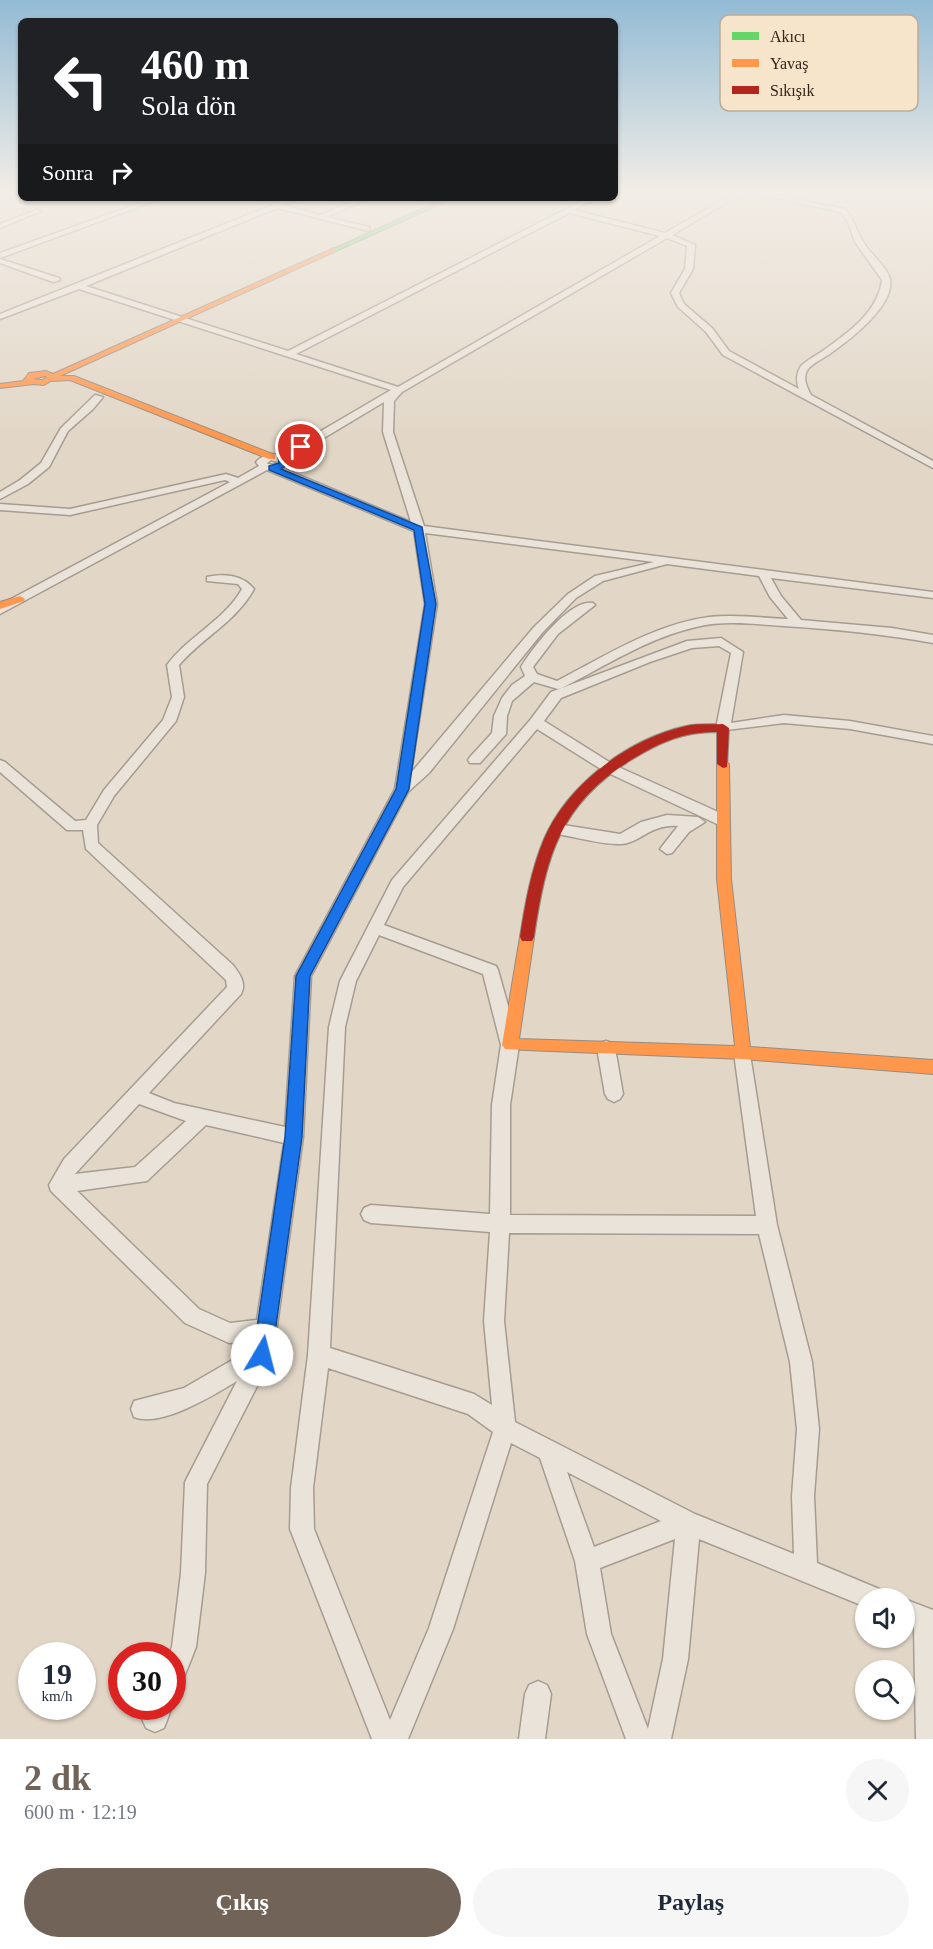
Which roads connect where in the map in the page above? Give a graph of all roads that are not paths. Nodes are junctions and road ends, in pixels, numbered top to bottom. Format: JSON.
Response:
{"nodes":[{"id":1,"x":39,"y":274,"type":"edge"},
{"id":2,"x":109,"y":274,"type":"edge"},
{"id":3,"x":267,"y":274,"type":"edge"},
{"id":4,"x":273,"y":274,"type":"edge"},
{"id":5,"x":445,"y":274,"type":"edge"},
{"id":6,"x":597,"y":274,"type":"edge"},
{"id":7,"x":686,"y":274,"type":"edge"},
{"id":8,"x":883,"y":274,"type":"edge"},
{"id":9,"x":56,"y":280,"type":"dead end"},
{"id":10,"x":80,"y":286,"type":"junction"},
{"id":11,"x":175,"y":316,"type":"junction"},
{"id":12,"x":0,"y":317,"type":"edge"},
{"id":13,"x":291,"y":353,"type":"junction"},
{"id":14,"x":49,"y":378,"type":"junction"},
{"id":15,"x":0,"y":379,"type":"edge"},
{"id":16,"x":30,"y":380,"type":"junction"},
{"id":17,"x":0,"y":386,"type":"edge"},
{"id":18,"x":399,"y":390,"type":"junction"},
{"id":19,"x":807,"y":396,"type":"junction"},
{"id":20,"x":98,"y":397,"type":"junction"},
{"id":21,"x":271,"y":463,"type":"junction"},
{"id":22,"x":933,"y":465,"type":"edge"},
{"id":23,"x":240,"y":482,"type":"junction"},
{"id":24,"x":0,"y":496,"type":"edge"},
{"id":25,"x":0,"y":507,"type":"edge"},
{"id":26,"x":419,"y":529,"type":"junction"},
{"id":27,"x":674,"y":561,"type":"junction"},
{"id":28,"x":762,"y":572,"type":"junction"},
{"id":29,"x":211,"y":579,"type":"dead end"},
{"id":30,"x":933,"y":595,"type":"edge"},
{"id":31,"x":20,"y":599,"type":"joint"},
{"id":32,"x":589,"y":605,"type":"dead end"},
{"id":33,"x":0,"y":608,"type":"edge"},
{"id":34,"x":797,"y":623,"type":"junction"},
{"id":35,"x":933,"y":639,"type":"edge"},
{"id":36,"x":532,"y":677,"type":"junction"},
{"id":37,"x":537,"y":722,"type":"junction"},
{"id":38,"x":723,"y":728,"type":"junction"},
{"id":39,"x":933,"y":740,"type":"edge"},
{"id":40,"x":475,"y":760,"type":"dead end"},
{"id":41,"x":0,"y":765,"type":"edge"},
{"id":42,"x":609,"y":768,"type":"junction"},
{"id":43,"x":402,"y":789,"type":"junction"},
{"id":44,"x":722,"y":820,"type":"junction"},
{"id":45,"x":693,"y":822,"type":"junction"},
{"id":46,"x":90,"y":825,"type":"junction"},
{"id":47,"x":557,"y":829,"type":"junction"},
{"id":48,"x":667,"y":849,"type":"dead end"},
{"id":49,"x":376,"y":928,"type":"junction"},
{"id":50,"x":510,"y":1045,"type":"junction"},
{"id":51,"x":606,"y":1048,"type":"junction"},
{"id":52,"x":743,"y":1053,"type":"junction"},
{"id":53,"x":933,"y":1067,"type":"edge"},
{"id":54,"x":614,"y":1094,"type":"dead end"},
{"id":55,"x":135,"y":1095,"type":"junction"},
{"id":56,"x":202,"y":1117,"type":"junction"},
{"id":57,"x":294,"y":1137,"type":"junction"},
{"id":58,"x":58,"y":1185,"type":"junction"},
{"id":59,"x":371,"y":1214,"type":"dead end"},
{"id":60,"x":500,"y":1224,"type":"junction"},
{"id":61,"x":767,"y":1225,"type":"junction"},
{"id":62,"x":266,"y":1330,"type":"junction"},
{"id":63,"x":262,"y":1355,"type":"junction"},
{"id":64,"x":319,"y":1355,"type":"junction"},
{"id":65,"x":142,"y":1409,"type":"dead end"},
{"id":66,"x":505,"y":1428,"type":"junction"},
{"id":67,"x":549,"y":1452,"type":"junction"},
{"id":68,"x":688,"y":1523,"type":"junction"},
{"id":69,"x":587,"y":1561,"type":"junction"},
{"id":70,"x":806,"y":1571,"type":"junction"},
{"id":71,"x":855,"y":1591,"type":"edge"},
{"id":72,"x":921,"y":1617,"type":"edge"},
{"id":73,"x":185,"y":1642,"type":"edge"},
{"id":74,"x":538,"y":1694,"type":"dead end"},
{"id":75,"x":385,"y":1739,"type":"edge"},
{"id":76,"x":395,"y":1739,"type":"edge"},
{"id":77,"x":532,"y":1739,"type":"edge"},
{"id":78,"x":639,"y":1739,"type":"edge"},
{"id":79,"x":658,"y":1739,"type":"edge"},
{"id":80,"x":929,"y":1739,"type":"edge"}],
"edges":[{"from":1,"to":9,"type":"street"},
{"from":2,"to":10,"type":"street"},
{"from":3,"to":11,"type":"street"},
{"from":4,"to":11,"type":"street"},
{"from":5,"to":13,"type":"street"},
{"from":6,"to":18,"type":"street"},
{"from":7,"to":19,"type":"street"},
{"from":8,"to":19,"type":"street"},
{"from":10,"to":11,"type":"street"},
{"from":10,"to":12,"type":"street"},
{"from":11,"to":13,"type":"street"},
{"from":11,"to":14,"type":"street"},
{"from":13,"to":18,"type":"street"},
{"from":14,"to":16,"type":"street"},
{"from":14,"to":20,"type":"street"},
{"from":14,"to":21,"type":"street"},
{"from":15,"to":16,"type":"street"},
{"from":16,"to":17,"type":"street"},
{"from":18,"to":21,"type":"street"},
{"from":18,"to":26,"type":"street"},
{"from":19,"to":22,"type":"street"},
{"from":20,"to":21,"type":"street"},
{"from":20,"to":24,"type":"street"},
{"from":21,"to":23,"type":"street"},
{"from":21,"to":26,"type":"street"},
{"from":23,"to":25,"type":"street"},
{"from":23,"to":31,"type":"street"},
{"from":26,"to":27,"type":"street"},
{"from":26,"to":43,"type":"street"},
{"from":27,"to":28,"type":"street"},
{"from":27,"to":43,"type":"street"},
{"from":28,"to":30,"type":"street"},
{"from":28,"to":34,"type":"street"},
{"from":29,"to":46,"type":"street"},
{"from":31,"to":33,"type":"street"},
{"from":32,"to":36,"type":"street"},
{"from":34,"to":35,"type":"street"},
{"from":34,"to":36,"type":"street"},
{"from":36,"to":40,"type":"street"},
{"from":37,"to":38,"type":"street"},
{"from":37,"to":42,"type":"street"},
{"from":37,"to":49,"type":"street"},
{"from":38,"to":39,"type":"street"},
{"from":38,"to":42,"type":"street"},
{"from":38,"to":44,"type":"street"},
{"from":41,"to":46,"type":"street"},
{"from":42,"to":44,"type":"street"},
{"from":42,"to":47,"type":"street"},
{"from":43,"to":57,"type":"street"},
{"from":44,"to":45,"type":"street"},
{"from":44,"to":52,"type":"street"},
{"from":45,"to":47,"type":"street"},
{"from":45,"to":48,"type":"street"},
{"from":46,"to":55,"type":"street"},
{"from":47,"to":50,"type":"street"},
{"from":49,"to":50,"type":"street"},
{"from":49,"to":64,"type":"street"},
{"from":50,"to":51,"type":"street"},
{"from":50,"to":60,"type":"street"},
{"from":51,"to":52,"type":"street"},
{"from":51,"to":54,"type":"street"},
{"from":52,"to":53,"type":"street"},
{"from":52,"to":61,"type":"street"},
{"from":55,"to":56,"type":"street"},
{"from":55,"to":58,"type":"street"},
{"from":56,"to":57,"type":"street"},
{"from":56,"to":58,"type":"street"},
{"from":57,"to":62,"type":"street"},
{"from":58,"to":62,"type":"street"},
{"from":59,"to":60,"type":"street"},
{"from":60,"to":61,"type":"street"},
{"from":60,"to":66,"type":"street"},
{"from":61,"to":70,"type":"street"},
{"from":62,"to":63,"type":"street"},
{"from":63,"to":65,"type":"street"},
{"from":63,"to":73,"type":"street"},
{"from":64,"to":66,"type":"street"},
{"from":64,"to":75,"type":"street"},
{"from":66,"to":67,"type":"street"},
{"from":66,"to":76,"type":"street"},
{"from":67,"to":68,"type":"street"},
{"from":67,"to":69,"type":"street"},
{"from":68,"to":69,"type":"street"},
{"from":68,"to":70,"type":"street"},
{"from":68,"to":79,"type":"street"},
{"from":69,"to":78,"type":"street"},
{"from":70,"to":71,"type":"street"},
{"from":72,"to":80,"type":"street"},
{"from":74,"to":77,"type":"street"}]}
